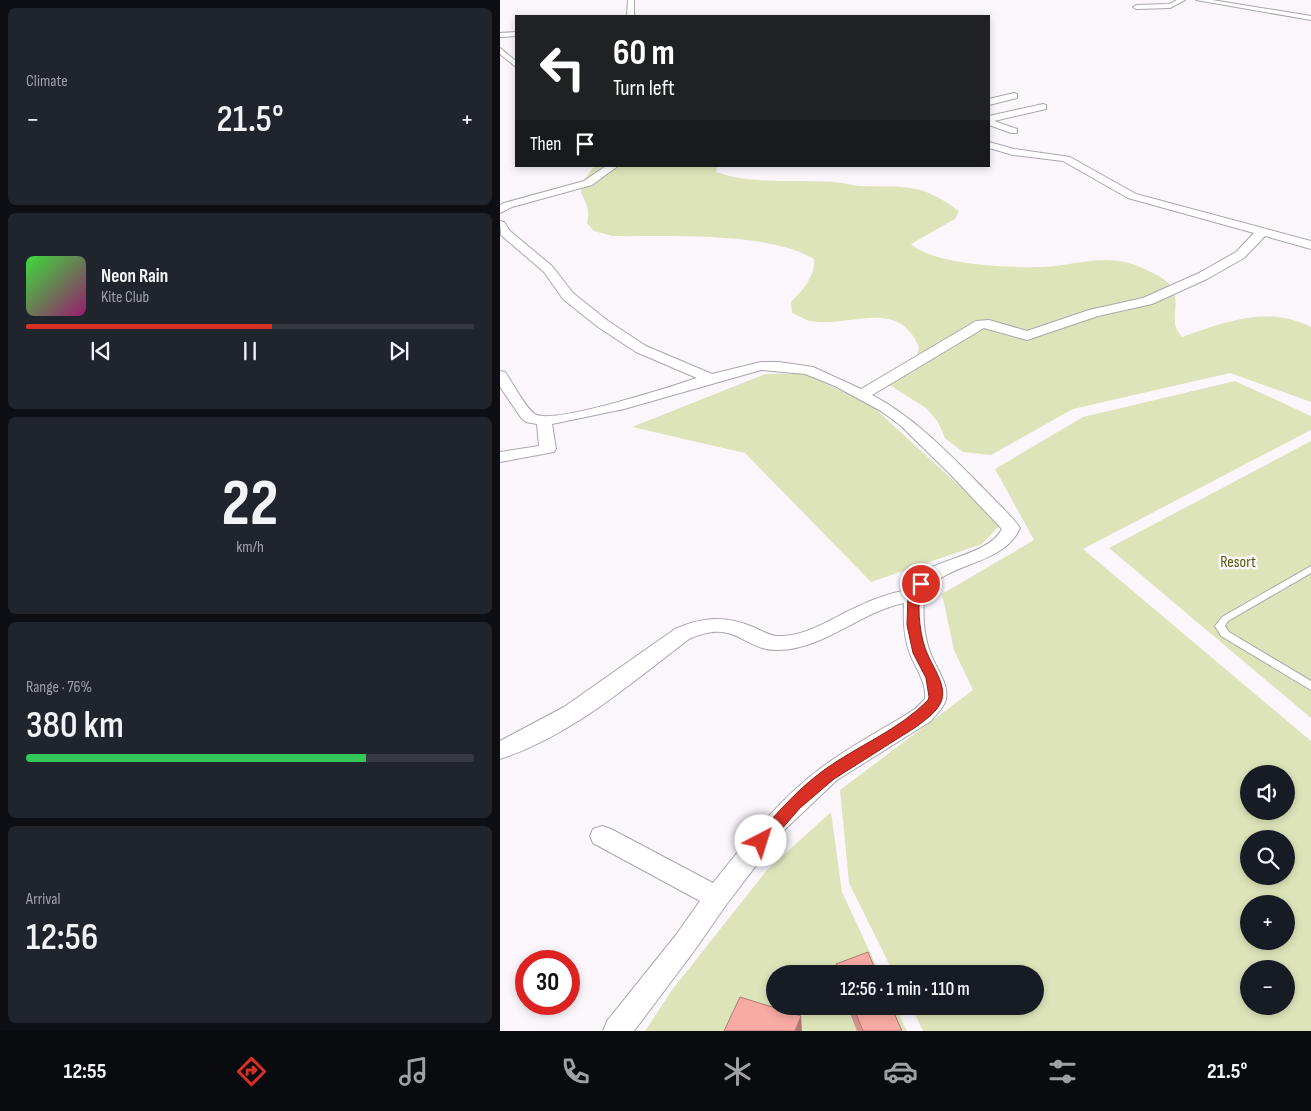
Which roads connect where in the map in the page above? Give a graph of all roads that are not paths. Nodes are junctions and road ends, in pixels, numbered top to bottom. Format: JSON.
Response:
{"nodes":[{"id":1,"x":631,"y":0,"type":"edge"},
{"id":2,"x":1182,"y":0,"type":"edge"},
{"id":3,"x":1199,"y":0,"type":"edge"},
{"id":4,"x":1136,"y":7,"type":"dead end"},
{"id":5,"x":631,"y":15,"type":"edge"},
{"id":6,"x":1311,"y":18,"type":"edge"},
{"id":7,"x":515,"y":34,"type":"edge"},
{"id":8,"x":500,"y":35,"type":"edge"},
{"id":9,"x":500,"y":50,"type":"edge"},
{"id":10,"x":515,"y":64,"type":"edge"},
{"id":11,"x":1014,"y":96,"type":"dead end"},
{"id":12,"x":990,"y":102,"type":"edge"},
{"id":13,"x":1043,"y":107,"type":"dead end"},
{"id":14,"x":990,"y":120,"type":"edge"},
{"id":15,"x":990,"y":120,"type":"edge"},
{"id":16,"x":990,"y":138,"type":"edge"},
{"id":17,"x":990,"y":145,"type":"edge"},
{"id":18,"x":612,"y":167,"type":"edge"},
{"id":19,"x":500,"y":210,"type":"edge"},
{"id":20,"x":500,"y":224,"type":"edge"},
{"id":21,"x":1262,"y":232,"type":"junction"},
{"id":22,"x":1311,"y":245,"type":"edge"},
{"id":23,"x":711,"y":379,"type":"junction"},
{"id":24,"x":503,"y":384,"type":"edge"},
{"id":25,"x":861,"y":395,"type":"junction"},
{"id":26,"x":544,"y":421,"type":"junction"},
{"id":27,"x":500,"y":457,"type":"edge"},
{"id":28,"x":1311,"y":569,"type":"edge"},
{"id":29,"x":914,"y":595,"type":"junction"},
{"id":30,"x":1311,"y":686,"type":"edge"},
{"id":31,"x":500,"y":750,"type":"edge"},
{"id":32,"x":602,"y":836,"type":"dead end"},
{"id":33,"x":717,"y":897,"type":"junction"},
{"id":34,"x":617,"y":1031,"type":"edge"}],
"edges":[{"from":1,"to":5,"type":"street"},
{"from":2,"to":4,"type":"street"},
{"from":3,"to":6,"type":"street"},
{"from":7,"to":8,"type":"street"},
{"from":9,"to":10,"type":"street"},
{"from":11,"to":12,"type":"street"},
{"from":13,"to":14,"type":"street"},
{"from":15,"to":16,"type":"street"},
{"from":17,"to":21,"type":"street"},
{"from":18,"to":19,"type":"street"},
{"from":20,"to":23,"type":"street"},
{"from":21,"to":22,"type":"street"},
{"from":21,"to":25,"type":"street"},
{"from":23,"to":25,"type":"street"},
{"from":23,"to":26,"type":"street"},
{"from":24,"to":26,"type":"street"},
{"from":25,"to":29,"type":"street"},
{"from":26,"to":27,"type":"street"},
{"from":28,"to":30,"type":"lane"},
{"from":29,"to":31,"type":"street"},
{"from":29,"to":33,"type":"street"},
{"from":32,"to":33,"type":"street"},
{"from":33,"to":34,"type":"street"}]}
